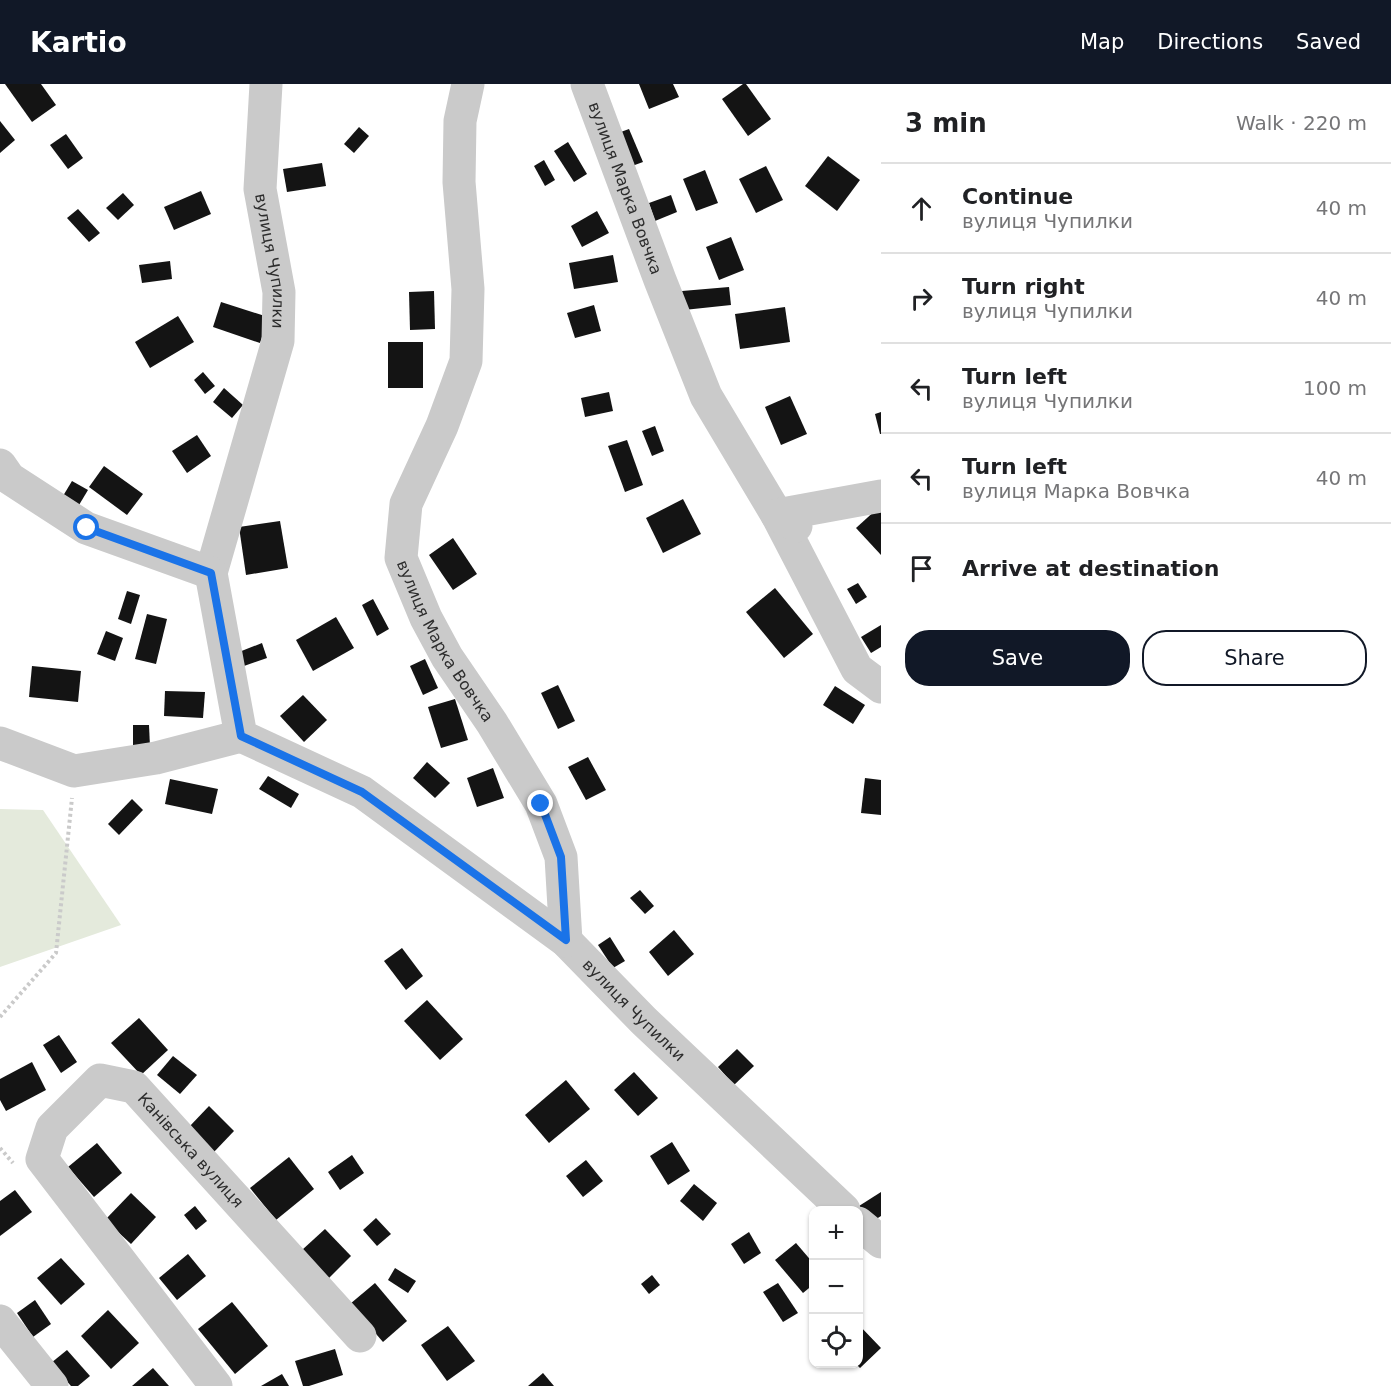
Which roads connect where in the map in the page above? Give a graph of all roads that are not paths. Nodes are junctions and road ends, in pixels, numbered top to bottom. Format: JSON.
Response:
{"nodes":[{"id":1,"x":266,"y":84,"type":"edge"},
{"id":2,"x":468,"y":84,"type":"edge"},
{"id":3,"x":587,"y":84,"type":"edge"},
{"id":4,"x":0,"y":465,"type":"edge"},
{"id":5,"x":881,"y":495,"type":"edge"},
{"id":6,"x":777,"y":515,"type":"junction"},
{"id":7,"x":211,"y":573,"type":"junction"},
{"id":8,"x":847,"y":615,"type":"dead end"},
{"id":9,"x":881,"y":687,"type":"edge"},
{"id":10,"x":241,"y":736,"type":"junction"},
{"id":11,"x":0,"y":744,"type":"edge"},
{"id":12,"x":566,"y":940,"type":"junction"},
{"id":13,"x":840,"y":1206,"type":"edge"},
{"id":14,"x":863,"y":1227,"type":"edge"},
{"id":15,"x":881,"y":1242,"type":"edge"},
{"id":16,"x":0,"y":1321,"type":"edge"},
{"id":17,"x":360,"y":1336,"type":"dead end"},
{"id":18,"x":52,"y":1386,"type":"edge"},
{"id":19,"x":216,"y":1386,"type":"edge"}],
"edges":[{"from":1,"to":7,"type":"street","name":"вулиця Чупилки"},
{"from":2,"to":12,"type":"street","name":"вулиця Марка Вовчка"},
{"from":3,"to":6,"type":"street","name":"вулиця Марка Вовчка"},
{"from":4,"to":7,"type":"street"},
{"from":5,"to":6,"type":"street"},
{"from":6,"to":8,"type":"street","name":"вулиця Марка Вовчка"},
{"from":6,"to":9,"type":"street","name":"вулиця Марка Вовчка"},
{"from":7,"to":10,"type":"street","name":"вулиця Чупилки"},
{"from":10,"to":11,"type":"street"},
{"from":10,"to":12,"type":"street","name":"вулиця Чупилки"},
{"from":12,"to":13,"type":"street","name":"вулиця Чупилки"},
{"from":14,"to":15,"type":"street"},
{"from":16,"to":18,"type":"street"},
{"from":17,"to":19,"type":"street","name":"Канівська вулиця"}]}
